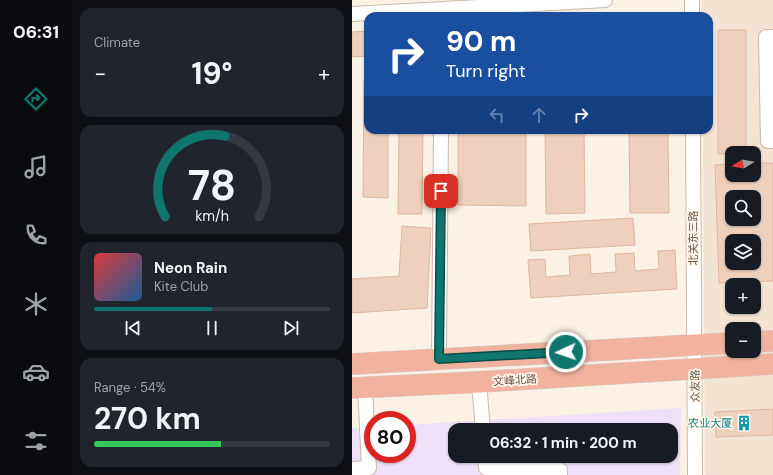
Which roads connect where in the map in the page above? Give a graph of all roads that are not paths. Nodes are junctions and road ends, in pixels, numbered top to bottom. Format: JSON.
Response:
{"nodes":[{"id":1,"x":606,"y":0,"type":"edge"},
{"id":2,"x":692,"y":0,"type":"edge"},
{"id":3,"x":421,"y":5,"type":"edge"},
{"id":4,"x":364,"y":12,"type":"edge"},
{"id":5,"x":367,"y":12,"type":"edge"},
{"id":6,"x":440,"y":12,"type":"edge"},
{"id":7,"x":456,"y":12,"type":"edge"},
{"id":8,"x":692,"y":12,"type":"edge"},
{"id":9,"x":352,"y":14,"type":"edge"},
{"id":10,"x":773,"y":37,"type":"edge"},
{"id":11,"x":441,"y":134,"type":"edge"},
{"id":12,"x":693,"y":134,"type":"edge"},
{"id":13,"x":773,"y":141,"type":"edge"},
{"id":14,"x":773,"y":341,"type":"edge"},
{"id":15,"x":761,"y":342,"type":"edge"},
{"id":16,"x":725,"y":344,"type":"edge"},
{"id":17,"x":694,"y":346,"type":"junction"},
{"id":18,"x":439,"y":359,"type":"junction"},
{"id":19,"x":352,"y":364,"type":"edge"},
{"id":20,"x":773,"y":364,"type":"edge"},
{"id":21,"x":694,"y":368,"type":"junction"},
{"id":22,"x":479,"y":382,"type":"junction"},
{"id":23,"x":359,"y":387,"type":"edge"},
{"id":24,"x":482,"y":423,"type":"edge"},
{"id":25,"x":486,"y":463,"type":"edge"},
{"id":26,"x":352,"y":469,"type":"edge"},
{"id":27,"x":560,"y":475,"type":"edge"},
{"id":28,"x":695,"y":475,"type":"edge"}],
"edges":[{"from":1,"to":7,"type":"street"},
{"from":2,"to":8,"type":"street"},
{"from":3,"to":5,"type":"street"},
{"from":3,"to":6,"type":"street"},
{"from":4,"to":9,"type":"street"},
{"from":10,"to":13,"type":"street"},
{"from":11,"to":18,"type":"street"},
{"from":12,"to":17,"type":"street","name":"北关东三路"},
{"from":14,"to":15,"type":"highway"},
{"from":16,"to":17,"type":"highway"},
{"from":17,"to":18,"type":"highway"},
{"from":17,"to":21,"type":"street","name":"众友路"},
{"from":18,"to":19,"type":"highway"},
{"from":20,"to":21,"type":"highway","name":"文峰北路"},
{"from":21,"to":22,"type":"highway","name":"文峰北路"},
{"from":21,"to":28,"type":"street","name":"众友路"},
{"from":22,"to":23,"type":"highway","name":"文峰北路"},
{"from":22,"to":24,"type":"street"},
{"from":23,"to":26,"type":"street"},
{"from":25,"to":27,"type":"street"}]}
